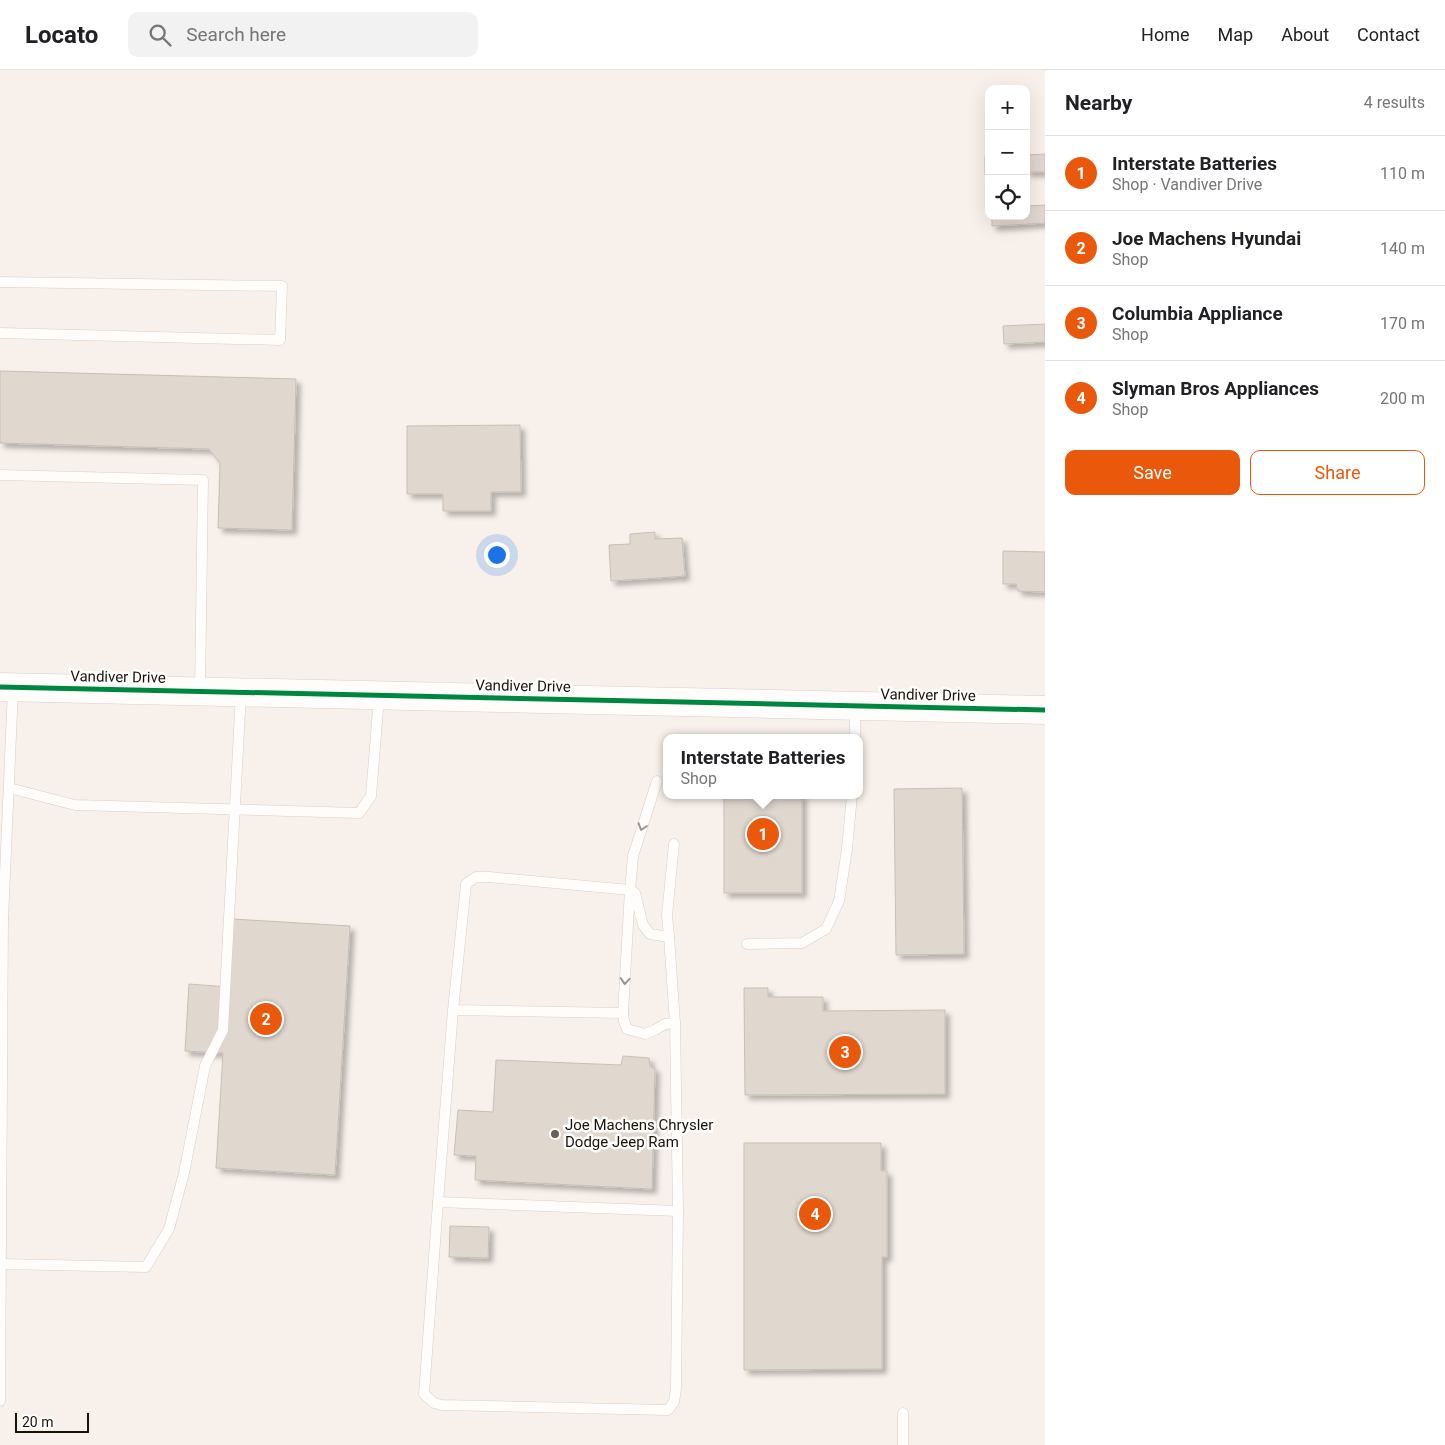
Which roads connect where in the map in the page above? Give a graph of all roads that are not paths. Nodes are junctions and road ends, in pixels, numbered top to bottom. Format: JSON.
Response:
{"nodes":[{"id":1,"x":0,"y":282,"type":"edge"},
{"id":2,"x":0,"y":333,"type":"edge"},
{"id":3,"x":0,"y":475,"type":"edge"},
{"id":4,"x":7,"y":687,"type":"edge"},
{"id":5,"x":200,"y":692,"type":"junction"},
{"id":6,"x":241,"y":692,"type":"junction"},
{"id":7,"x":379,"y":695,"type":"junction"},
{"id":8,"x":855,"y":706,"type":"junction"},
{"id":9,"x":1045,"y":710,"type":"edge"},
{"id":10,"x":855,"y":734,"type":"edge"},
{"id":11,"x":5,"y":774,"type":"edge"},
{"id":12,"x":657,"y":781,"type":"dead end"},
{"id":13,"x":9,"y":788,"type":"junction"},
{"id":14,"x":852,"y":799,"type":"edge"},
{"id":15,"x":235,"y":809,"type":"junction"},
{"id":16,"x":674,"y":844,"type":"dead end"},
{"id":17,"x":3,"y":852,"type":"edge"},
{"id":18,"x":630,"y":890,"type":"junction"},
{"id":19,"x":2,"y":919,"type":"edge"},
{"id":20,"x":669,"y":937,"type":"junction"},
{"id":21,"x":747,"y":944,"type":"dead end"},
{"id":22,"x":454,"y":1010,"type":"junction"},
{"id":23,"x":623,"y":1013,"type":"junction"},
{"id":24,"x":675,"y":1023,"type":"junction"},
{"id":25,"x":1,"y":1170,"type":"edge"},
{"id":26,"x":438,"y":1202,"type":"junction"},
{"id":27,"x":678,"y":1211,"type":"junction"},
{"id":28,"x":1,"y":1242,"type":"edge"},
{"id":29,"x":1,"y":1264,"type":"edge"},
{"id":30,"x":0,"y":1384,"type":"edge"},
{"id":31,"x":0,"y":1401,"type":"edge"},
{"id":32,"x":903,"y":1413,"type":"dead end"},
{"id":33,"x":903,"y":1445,"type":"edge"}],
"edges":[{"from":1,"to":2,"type":"lane"},
{"from":3,"to":5,"type":"lane"},
{"from":4,"to":5,"type":"main road","name":"Vandiver Drive"},
{"from":4,"to":11,"type":"lane"},
{"from":5,"to":6,"type":"main road","name":"Vandiver Drive"},
{"from":6,"to":7,"type":"main road","name":"Vandiver Drive"},
{"from":6,"to":15,"type":"lane"},
{"from":7,"to":8,"type":"main road","name":"Vandiver Drive"},
{"from":7,"to":15,"type":"lane"},
{"from":8,"to":9,"type":"main road","name":"Vandiver Drive"},
{"from":8,"to":10,"type":"lane"},
{"from":11,"to":13,"type":"lane"},
{"from":12,"to":18,"type":"lane","one_way":true},
{"from":13,"to":15,"type":"lane"},
{"from":13,"to":17,"type":"lane"},
{"from":14,"to":21,"type":"lane"},
{"from":15,"to":29,"type":"lane"},
{"from":16,"to":20,"type":"lane"},
{"from":17,"to":19,"type":"lane"},
{"from":18,"to":20,"type":"lane"},
{"from":18,"to":22,"type":"lane"},
{"from":18,"to":23,"type":"lane","one_way":true},
{"from":19,"to":25,"type":"lane"},
{"from":20,"to":24,"type":"lane"},
{"from":22,"to":23,"type":"lane"},
{"from":22,"to":26,"type":"lane"},
{"from":23,"to":24,"type":"lane"},
{"from":24,"to":27,"type":"lane"},
{"from":25,"to":28,"type":"lane"},
{"from":26,"to":27,"type":"lane"},
{"from":26,"to":27,"type":"lane"},
{"from":28,"to":29,"type":"lane"},
{"from":29,"to":30,"type":"lane"},
{"from":30,"to":31,"type":"lane"},
{"from":32,"to":33,"type":"lane"}]}
